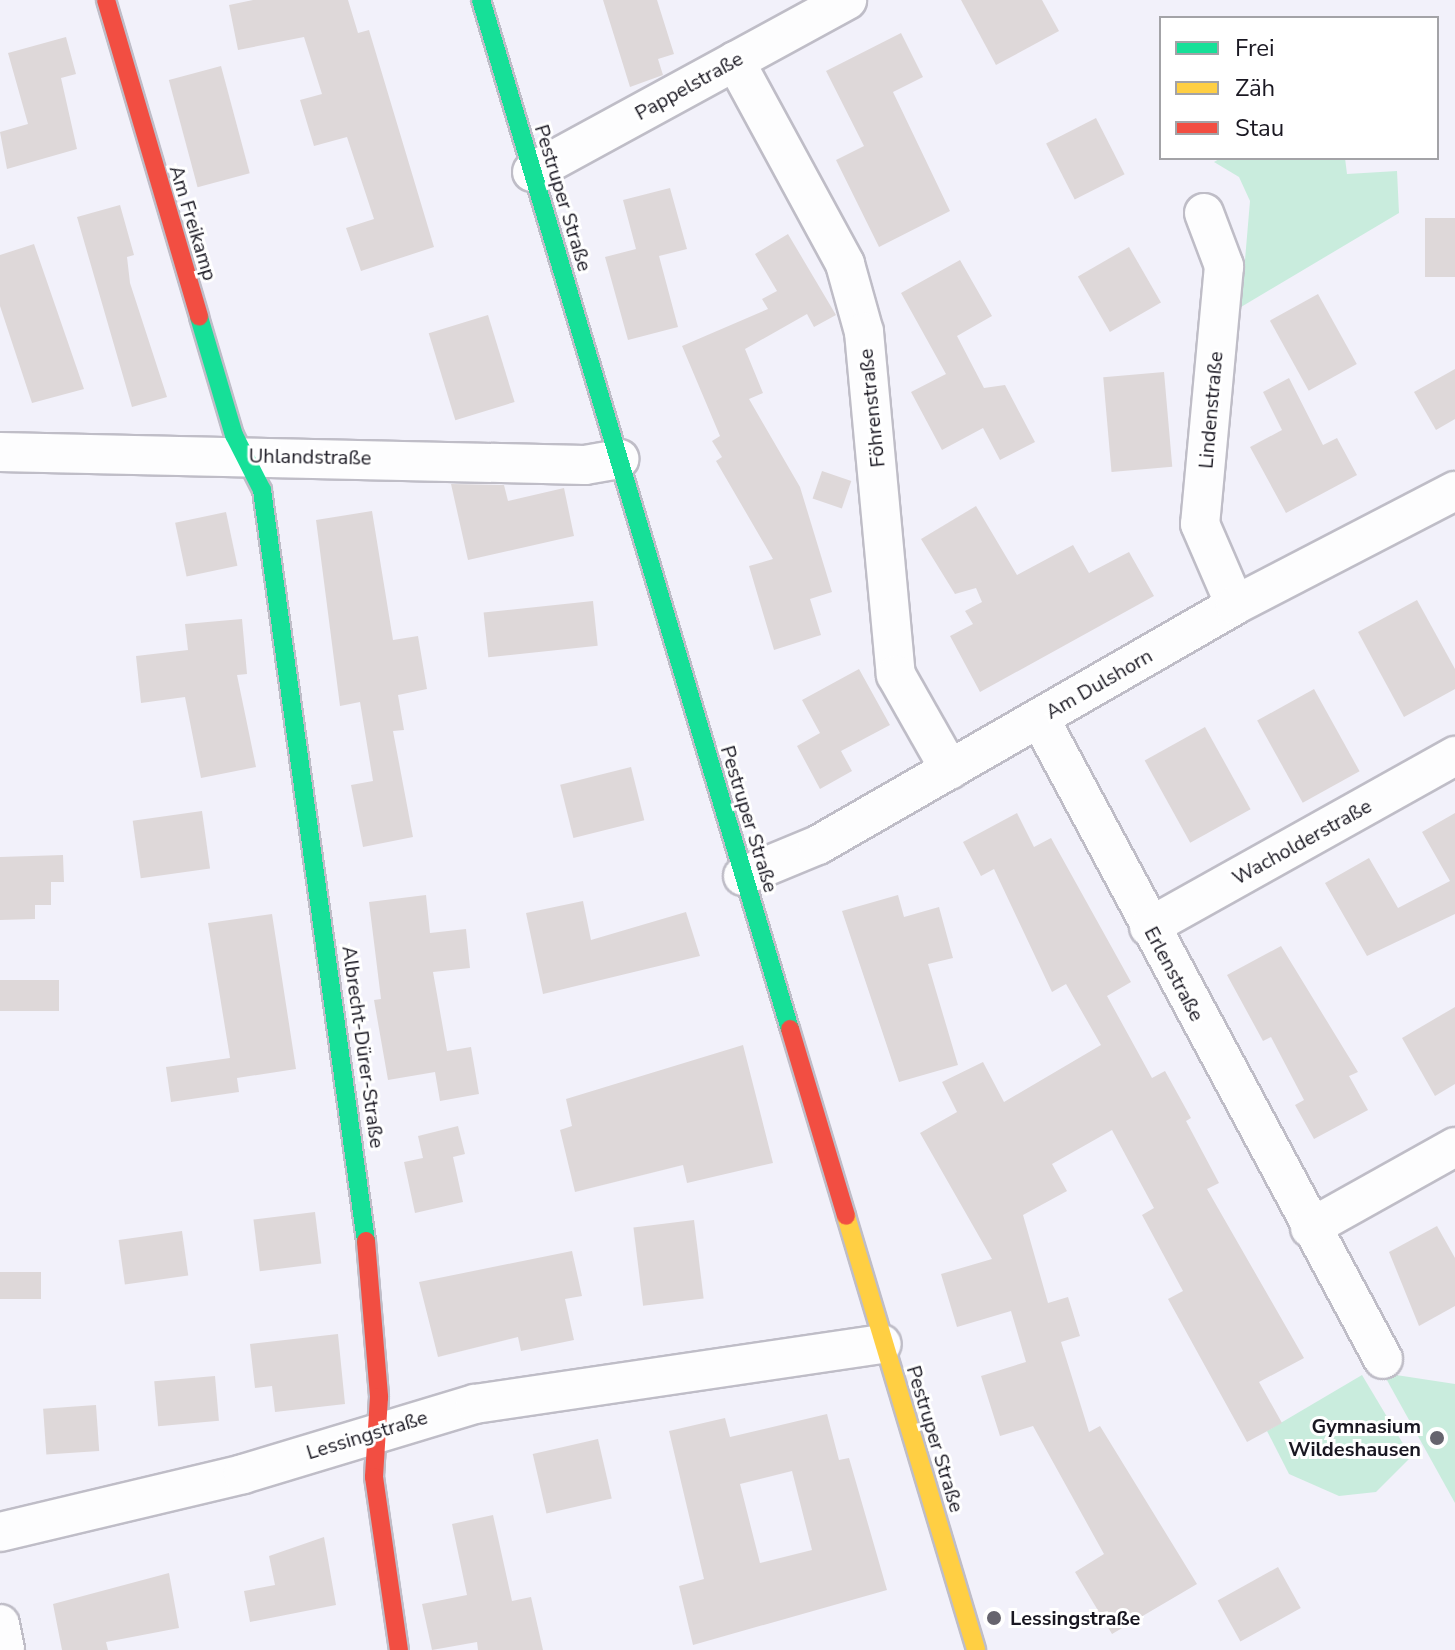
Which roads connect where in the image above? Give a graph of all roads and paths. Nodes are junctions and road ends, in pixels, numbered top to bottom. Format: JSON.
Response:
{"nodes":[{"id":1,"x":106,"y":0,"type":"edge"},
{"id":2,"x":481,"y":0,"type":"edge"},
{"id":3,"x":847,"y":0,"type":"edge"},
{"id":4,"x":805,"y":10,"type":"edge"},
{"id":5,"x":735,"y":61,"type":"junction"},
{"id":6,"x":532,"y":172,"type":"junction"},
{"id":7,"x":1204,"y":213,"type":"dead end"},
{"id":8,"x":0,"y":452,"type":"edge"},
{"id":9,"x":245,"y":456,"type":"junction"},
{"id":10,"x":619,"y":459,"type":"junction"},
{"id":11,"x":1455,"y":491,"type":"edge"},
{"id":12,"x":1235,"y":605,"type":"junction"},
{"id":13,"x":1040,"y":719,"type":"junction"},
{"id":14,"x":1455,"y":756,"type":"edge"},
{"id":15,"x":950,"y":770,"type":"junction"},
{"id":16,"x":743,"y":876,"type":"junction"},
{"id":17,"x":1149,"y":927,"type":"junction"},
{"id":18,"x":1455,"y":1147,"type":"edge"},
{"id":19,"x":1310,"y":1228,"type":"junction"},
{"id":20,"x":882,"y":1344,"type":"junction"},
{"id":21,"x":1383,"y":1359,"type":"dead end"},
{"id":22,"x":373,"y":1431,"type":"junction"},
{"id":23,"x":0,"y":1532,"type":"edge"},
{"id":24,"x":0,"y":1624,"type":"edge"},
{"id":25,"x":5,"y":1650,"type":"edge"},
{"id":26,"x":399,"y":1650,"type":"edge"},
{"id":27,"x":976,"y":1650,"type":"edge"}],
"edges":[{"from":1,"to":9,"type":"street","name":"Am Freikamp"},
{"from":2,"to":6,"type":"street","name":"Pestruper Straße"},
{"from":3,"to":4,"type":"street","name":"Pappelstraße"},
{"from":4,"to":5,"type":"street","name":"Pappelstraße"},
{"from":5,"to":6,"type":"street","name":"Pappelstraße"},
{"from":5,"to":15,"type":"street","name":"Föhrenstraße"},
{"from":6,"to":10,"type":"street","name":"Pestruper Straße"},
{"from":7,"to":12,"type":"street","name":"Lindenstraße"},
{"from":8,"to":9,"type":"street","name":"Uhlandstraße"},
{"from":9,"to":10,"type":"street","name":"Uhlandstraße"},
{"from":9,"to":22,"type":"street","name":"Albrecht-Dürer-Straße"},
{"from":10,"to":16,"type":"street","name":"Pestruper Straße"},
{"from":11,"to":12,"type":"street","name":"Am Dulshorn"},
{"from":12,"to":13,"type":"street","name":"Am Dulshorn"},
{"from":13,"to":15,"type":"street","name":"Am Dulshorn"},
{"from":13,"to":17,"type":"street","name":"Erlenstraße"},
{"from":14,"to":17,"type":"street","name":"Wacholderstraße"},
{"from":15,"to":16,"type":"street","name":"Am Dulshorn"},
{"from":16,"to":20,"type":"street","name":"Pestruper Straße"},
{"from":17,"to":19,"type":"street","name":"Erlenstraße"},
{"from":18,"to":19,"type":"street"},
{"from":19,"to":21,"type":"street","name":"Erlenstraße"},
{"from":20,"to":22,"type":"street","name":"Lessingstraße"},
{"from":20,"to":27,"type":"street","name":"Pestruper Straße"},
{"from":22,"to":23,"type":"street","name":"Lessingstraße"},
{"from":22,"to":26,"type":"street","name":"Albrecht-Dürer-Straße"},
{"from":24,"to":25,"type":"street"}]}
